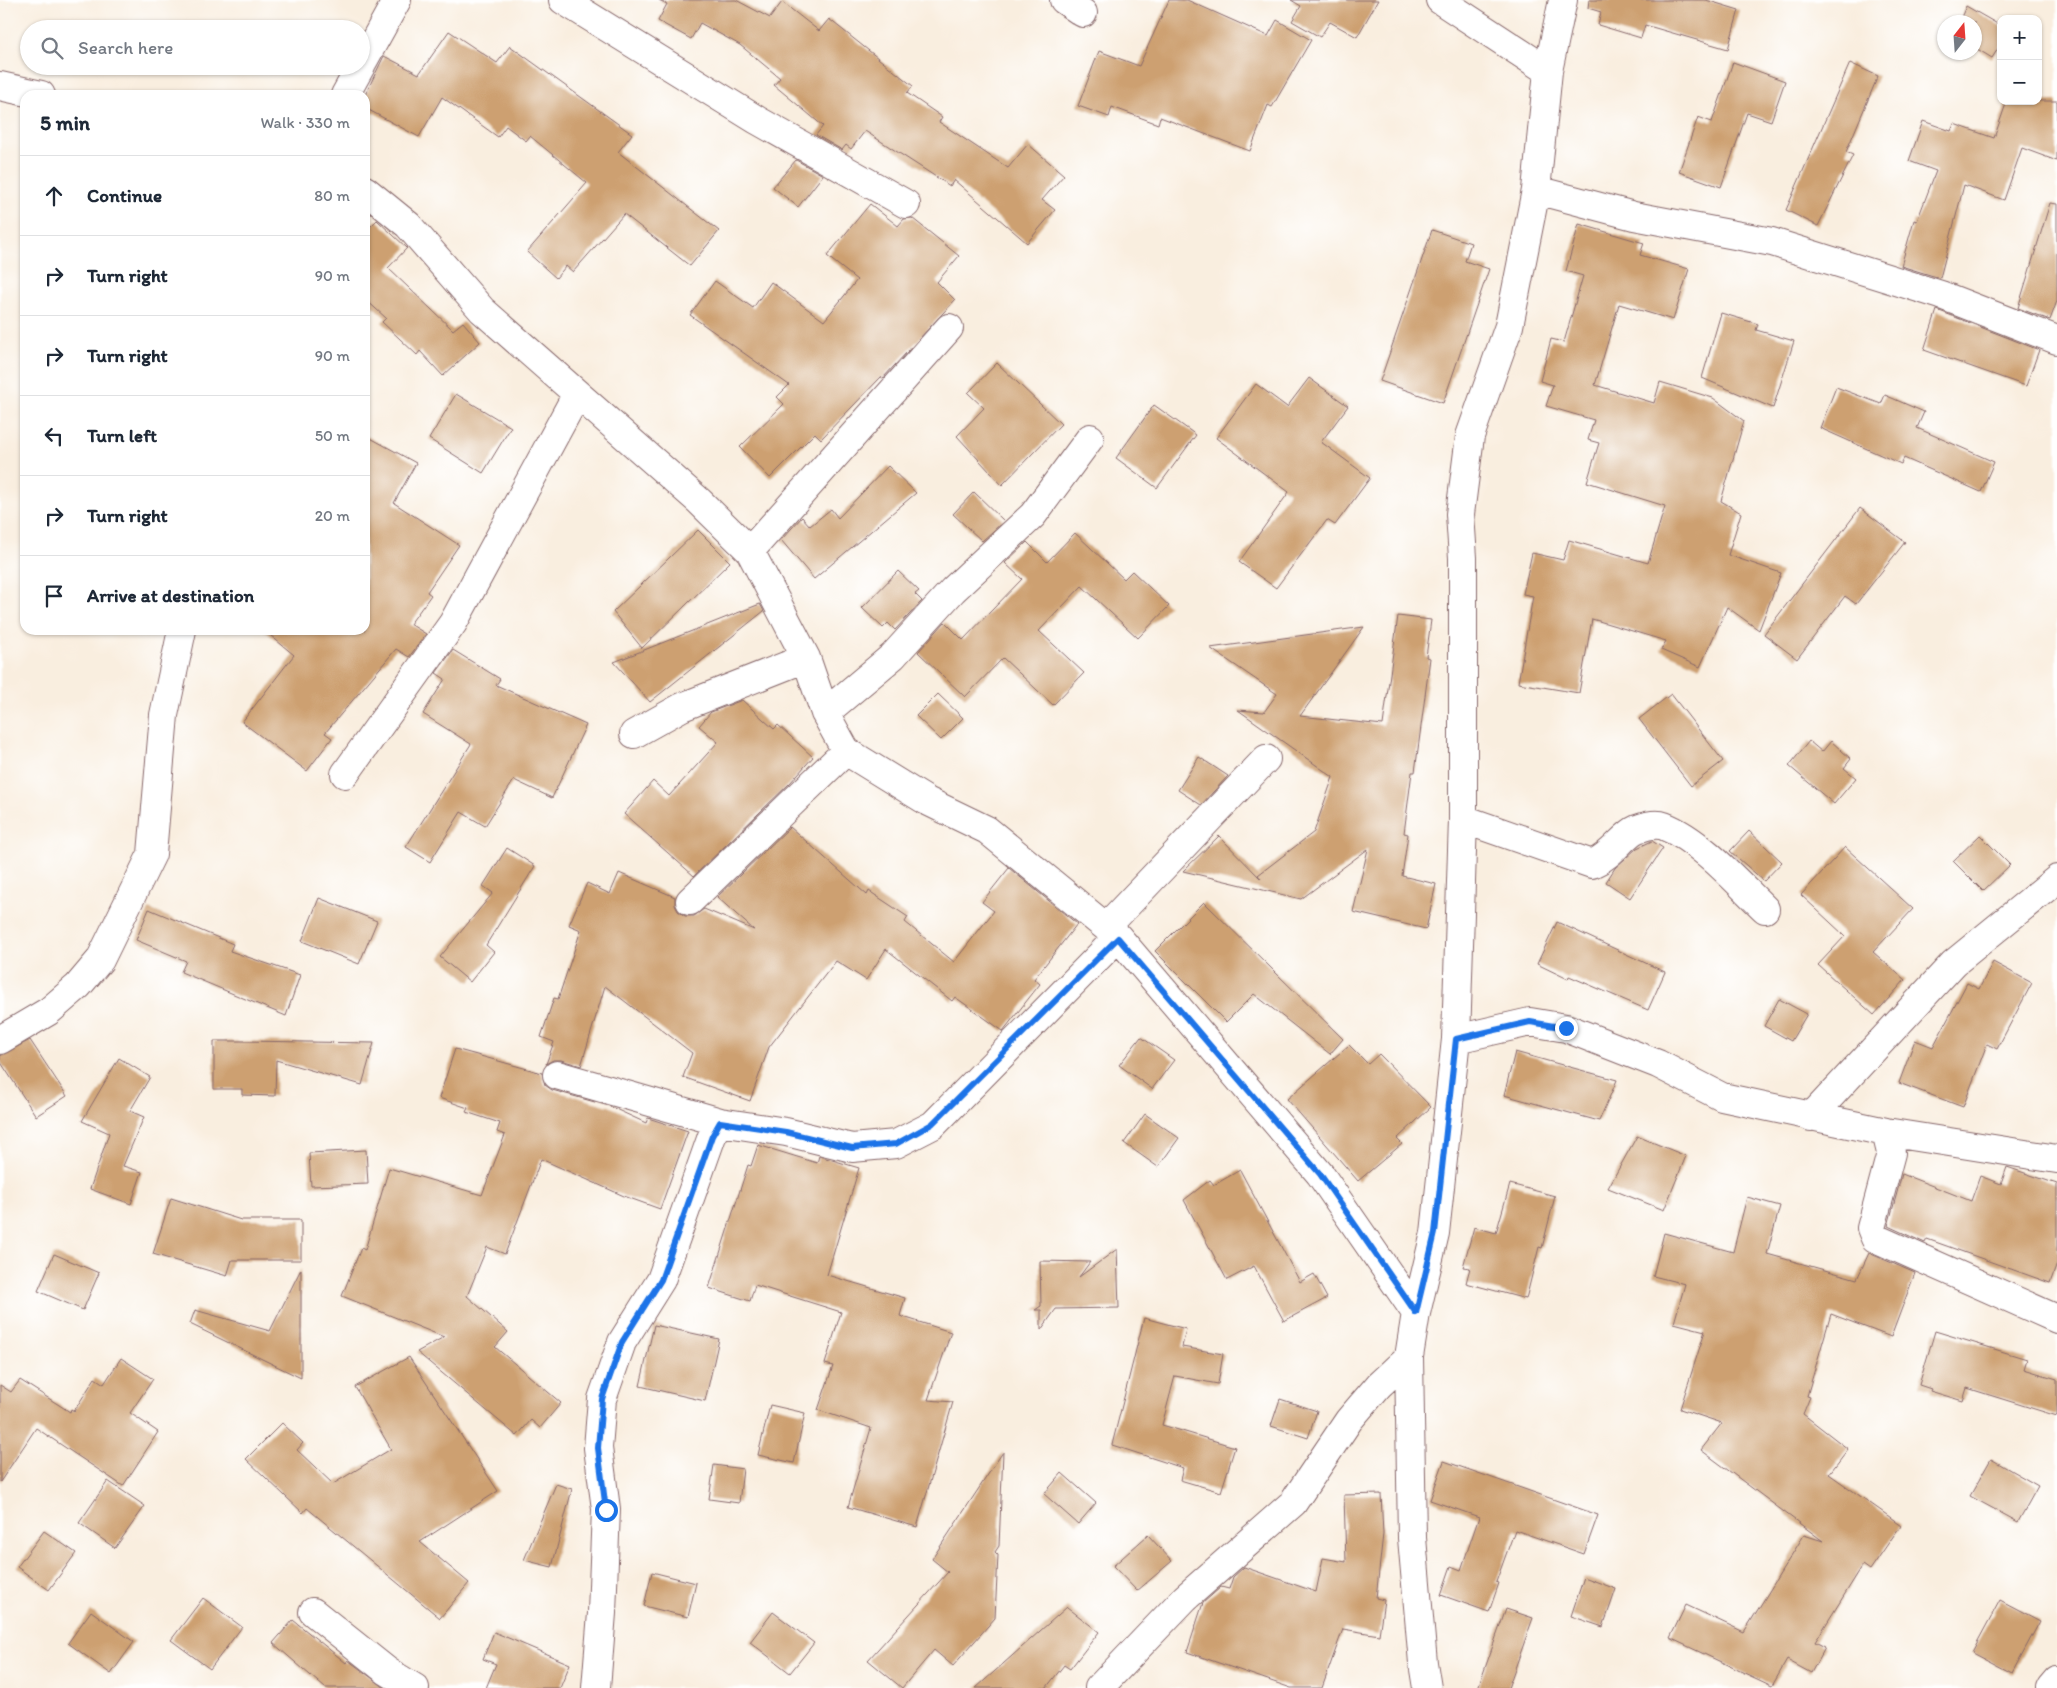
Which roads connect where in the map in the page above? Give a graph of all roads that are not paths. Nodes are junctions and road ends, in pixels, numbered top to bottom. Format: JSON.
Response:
{"nodes":[{"id":1,"x":397,"y":0,"type":"edge"},
{"id":2,"x":563,"y":0,"type":"edge"},
{"id":3,"x":1440,"y":0,"type":"edge"},
{"id":4,"x":1563,"y":0,"type":"edge"},
{"id":5,"x":370,"y":50,"type":"edge"},
{"id":6,"x":1548,"y":70,"type":"junction"},
{"id":7,"x":356,"y":75,"type":"edge"},
{"id":8,"x":0,"y":86,"type":"edge"},
{"id":9,"x":20,"y":90,"type":"edge"},
{"id":10,"x":348,"y":90,"type":"edge"},
{"id":11,"x":1536,"y":190,"type":"junction"},
{"id":12,"x":370,"y":194,"type":"edge"},
{"id":13,"x":906,"y":204,"type":"dead end"},
{"id":14,"x":949,"y":328,"type":"dead end"},
{"id":15,"x":2057,"y":340,"type":"edge"},
{"id":16,"x":577,"y":394,"type":"junction"},
{"id":17,"x":1090,"y":438,"type":"dead end"},
{"id":18,"x":750,"y":551,"type":"junction"},
{"id":19,"x":181,"y":635,"type":"edge"},
{"id":20,"x":806,"y":658,"type":"junction"},
{"id":21,"x":825,"y":713,"type":"junction"},
{"id":22,"x":634,"y":734,"type":"dead end"},
{"id":23,"x":846,"y":751,"type":"junction"},
{"id":24,"x":1266,"y":758,"type":"dead end"},
{"id":25,"x":346,"y":774,"type":"dead end"},
{"id":26,"x":1463,"y":819,"type":"junction"},
{"id":27,"x":2057,"y":879,"type":"edge"},
{"id":28,"x":690,"y":901,"type":"dead end"},
{"id":29,"x":1765,"y":909,"type":"dead end"},
{"id":30,"x":1112,"y":932,"type":"junction"},
{"id":31,"x":1456,"y":1039,"type":"junction"},
{"id":32,"x":0,"y":1040,"type":"edge"},
{"id":33,"x":558,"y":1075,"type":"dead end"},
{"id":34,"x":1811,"y":1118,"type":"junction"},
{"id":35,"x":720,"y":1122,"type":"junction"},
{"id":36,"x":1886,"y":1132,"type":"junction"},
{"id":37,"x":2057,"y":1159,"type":"edge"},
{"id":38,"x":1416,"y":1313,"type":"junction"},
{"id":39,"x":2057,"y":1319,"type":"edge"},
{"id":40,"x":1409,"y":1357,"type":"junction"},
{"id":41,"x":313,"y":1612,"type":"dead end"},
{"id":42,"x":2057,"y":1682,"type":"edge"},
{"id":43,"x":415,"y":1688,"type":"edge"},
{"id":44,"x":596,"y":1688,"type":"edge"},
{"id":45,"x":1099,"y":1688,"type":"edge"},
{"id":46,"x":1427,"y":1688,"type":"edge"},
{"id":47,"x":2051,"y":1688,"type":"edge"}],
"edges":[{"from":1,"to":5,"type":"street"},
{"from":2,"to":13,"type":"street"},
{"from":3,"to":6,"type":"street"},
{"from":4,"to":6,"type":"street"},
{"from":6,"to":11,"type":"street"},
{"from":7,"to":10,"type":"street"},
{"from":8,"to":9,"type":"street"},
{"from":11,"to":15,"type":"street"},
{"from":11,"to":26,"type":"street"},
{"from":12,"to":16,"type":"street"},
{"from":14,"to":18,"type":"street"},
{"from":16,"to":18,"type":"street"},
{"from":16,"to":25,"type":"street"},
{"from":17,"to":21,"type":"street"},
{"from":18,"to":20,"type":"street"},
{"from":19,"to":32,"type":"street"},
{"from":20,"to":21,"type":"street"},
{"from":20,"to":22,"type":"street"},
{"from":21,"to":23,"type":"street"},
{"from":23,"to":28,"type":"street"},
{"from":23,"to":30,"type":"street"},
{"from":24,"to":30,"type":"street"},
{"from":26,"to":29,"type":"street"},
{"from":26,"to":31,"type":"street"},
{"from":27,"to":34,"type":"street"},
{"from":30,"to":35,"type":"street"},
{"from":30,"to":38,"type":"street"},
{"from":31,"to":34,"type":"street"},
{"from":31,"to":38,"type":"street"},
{"from":33,"to":35,"type":"street"},
{"from":34,"to":36,"type":"street"},
{"from":35,"to":44,"type":"street"},
{"from":36,"to":37,"type":"street"},
{"from":36,"to":39,"type":"street"},
{"from":38,"to":40,"type":"street"},
{"from":40,"to":45,"type":"street"},
{"from":40,"to":46,"type":"street"},
{"from":41,"to":43,"type":"street"},
{"from":42,"to":47,"type":"street"}]}
